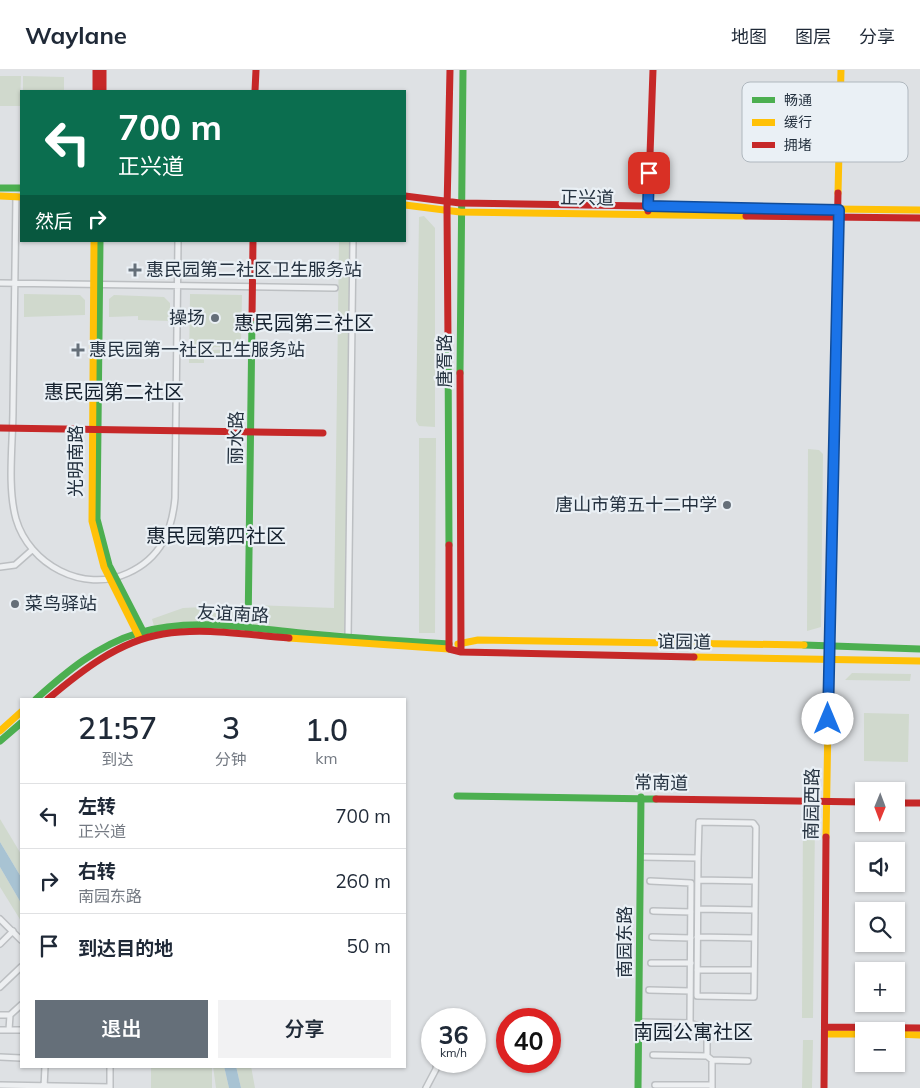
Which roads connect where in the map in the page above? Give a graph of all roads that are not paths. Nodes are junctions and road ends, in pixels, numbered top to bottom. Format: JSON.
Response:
{"nodes":[{"id":1,"x":96,"y":70,"type":"edge"},
{"id":2,"x":103,"y":70,"type":"edge"},
{"id":3,"x":256,"y":70,"type":"edge"},
{"id":4,"x":450,"y":70,"type":"edge"},
{"id":5,"x":463,"y":70,"type":"edge"},
{"id":6,"x":652,"y":70,"type":"edge"},
{"id":7,"x":96,"y":90,"type":"edge"},
{"id":8,"x":103,"y":90,"type":"edge"},
{"id":9,"x":255,"y":90,"type":"edge"},
{"id":10,"x":840,"y":162,"type":"edge"},
{"id":11,"x":0,"y":188,"type":"edge"},
{"id":12,"x":20,"y":188,"type":"edge"},
{"id":13,"x":0,"y":196,"type":"edge"},
{"id":14,"x":406,"y":196,"type":"edge"},
{"id":15,"x":19,"y":197,"type":"edge"},
{"id":16,"x":460,"y":203,"type":"junction"},
{"id":17,"x":406,"y":205,"type":"edge"},
{"id":18,"x":448,"y":205,"type":"junction"},
{"id":19,"x":648,"y":210,"type":"junction"},
{"id":20,"x":920,"y":210,"type":"edge"},
{"id":21,"x":460,"y":212,"type":"junction"},
{"id":22,"x":839,"y":213,"type":"junction"},
{"id":23,"x":920,"y":218,"type":"edge"},
{"id":24,"x":94,"y":242,"type":"edge"},
{"id":25,"x":100,"y":242,"type":"edge"},
{"id":26,"x":178,"y":242,"type":"edge"},
{"id":27,"x":253,"y":242,"type":"edge"},
{"id":28,"x":353,"y":243,"type":"edge"},
{"id":29,"x":360,"y":244,"type":"dead end"},
{"id":30,"x":0,"y":282,"type":"edge"},
{"id":31,"x":15,"y":283,"type":"junction"},
{"id":32,"x":96,"y":284,"type":"junction"},
{"id":33,"x":177,"y":285,"type":"junction"},
{"id":34,"x":253,"y":286,"type":"junction"},
{"id":35,"x":335,"y":288,"type":"dead end"},
{"id":36,"x":0,"y":428,"type":"edge"},
{"id":37,"x":13,"y":428,"type":"junction"},
{"id":38,"x":94,"y":429,"type":"junction"},
{"id":39,"x":176,"y":430,"type":"junction"},
{"id":40,"x":251,"y":432,"type":"junction"},
{"id":41,"x":323,"y":433,"type":"dead end"},
{"id":42,"x":32,"y":550,"type":"junction"},
{"id":43,"x":0,"y":567,"type":"edge"},
{"id":44,"x":111,"y":578,"type":"junction"},
{"id":45,"x":248,"y":632,"type":"junction"},
{"id":46,"x":141,"y":636,"type":"junction"},
{"id":47,"x":348,"y":640,"type":"junction"},
{"id":48,"x":461,"y":644,"type":"junction"},
{"id":49,"x":449,"y":646,"type":"junction"},
{"id":50,"x":830,"y":646,"type":"junction"},
{"id":51,"x":920,"y":649,"type":"edge"},
{"id":52,"x":461,"y":652,"type":"junction"},
{"id":53,"x":829,"y":659,"type":"junction"},
{"id":54,"x":920,"y":661,"type":"edge"},
{"id":55,"x":37,"y":698,"type":"edge"},
{"id":56,"x":49,"y":698,"type":"edge"},
{"id":57,"x":20,"y":713,"type":"edge"},
{"id":58,"x":20,"y":724,"type":"edge"},
{"id":59,"x":0,"y":731,"type":"edge"},
{"id":60,"x":0,"y":741,"type":"edge"},
{"id":61,"x":457,"y":796,"type":"dead end"},
{"id":62,"x":641,"y":797,"type":"junction"},
{"id":63,"x":826,"y":801,"type":"junction"},
{"id":64,"x":855,"y":802,"type":"edge"},
{"id":65,"x":905,"y":803,"type":"edge"},
{"id":66,"x":920,"y":803,"type":"edge"},
{"id":67,"x":641,"y":857,"type":"junction"},
{"id":68,"x":698,"y":858,"type":"junction"},
{"id":69,"x":698,"y":880,"type":"junction"},
{"id":70,"x":650,"y":881,"type":"dead end"},
{"id":71,"x":755,"y":881,"type":"junction"},
{"id":72,"x":698,"y":909,"type":"junction"},
{"id":73,"x":755,"y":910,"type":"junction"},
{"id":74,"x":652,"y":911,"type":"dead end"},
{"id":75,"x":691,"y":912,"type":"junction"},
{"id":76,"x":0,"y":919,"type":"edge"},
{"id":77,"x":13,"y":931,"type":"junction"},
{"id":78,"x":652,"y":937,"type":"dead end"},
{"id":79,"x":697,"y":937,"type":"junction"},
{"id":80,"x":691,"y":938,"type":"junction"},
{"id":81,"x":754,"y":938,"type":"junction"},
{"id":82,"x":20,"y":939,"type":"edge"},
{"id":83,"x":0,"y":944,"type":"edge"},
{"id":84,"x":651,"y":963,"type":"dead end"},
{"id":85,"x":690,"y":963,"type":"junction"},
{"id":86,"x":20,"y":968,"type":"edge"},
{"id":87,"x":697,"y":970,"type":"junction"},
{"id":88,"x":754,"y":970,"type":"junction"},
{"id":89,"x":0,"y":987,"type":"edge"},
{"id":90,"x":649,"y":990,"type":"dead end"},
{"id":91,"x":690,"y":991,"type":"junction"},
{"id":92,"x":20,"y":1006,"type":"edge"},
{"id":93,"x":0,"y":1015,"type":"edge"},
{"id":94,"x":10,"y":1015,"type":"junction"},
{"id":95,"x":639,"y":1022,"type":"junction"},
{"id":96,"x":690,"y":1023,"type":"junction"},
{"id":97,"x":920,"y":1028,"type":"edge"},
{"id":98,"x":0,"y":1030,"type":"edge"},
{"id":99,"x":9,"y":1030,"type":"junction"},
{"id":100,"x":20,"y":1030,"type":"edge"},
{"id":101,"x":825,"y":1030,"type":"junction"},
{"id":102,"x":855,"y":1033,"type":"edge"},
{"id":103,"x":905,"y":1034,"type":"edge"},
{"id":104,"x":920,"y":1035,"type":"edge"},
{"id":105,"x":653,"y":1055,"type":"dead end"},
{"id":106,"x":707,"y":1056,"type":"junction"},
{"id":107,"x":0,"y":1058,"type":"edge"},
{"id":108,"x":20,"y":1058,"type":"edge"},
{"id":109,"x":712,"y":1060,"type":"junction"},
{"id":110,"x":748,"y":1061,"type":"dead end"},
{"id":111,"x":45,"y":1068,"type":"edge"},
{"id":112,"x":110,"y":1068,"type":"edge"},
{"id":113,"x":434,"y":1073,"type":"edge"},
{"id":114,"x":0,"y":1085,"type":"edge"},
{"id":115,"x":655,"y":1085,"type":"dead end"},
{"id":116,"x":712,"y":1086,"type":"edge"},
{"id":117,"x":44,"y":1087,"type":"edge"},
{"id":118,"x":110,"y":1088,"type":"edge"},
{"id":119,"x":426,"y":1088,"type":"edge"},
{"id":120,"x":638,"y":1088,"type":"edge"},
{"id":121,"x":824,"y":1088,"type":"edge"}],
"edges":[{"from":1,"to":7,"type":"main road"},
{"from":2,"to":8,"type":"main road"},
{"from":3,"to":9,"type":"main road"},
{"from":4,"to":18,"type":"main road","name":"唐胥路"},
{"from":5,"to":16,"type":"main road","name":"唐胥路"},
{"from":6,"to":19,"type":"main road"},
{"from":10,"to":22,"type":"main road","name":"南园西路"},
{"from":11,"to":12,"type":"main road"},
{"from":13,"to":15,"type":"main road"},
{"from":14,"to":18,"type":"main road","name":"正兴道"},
{"from":15,"to":31,"type":"street"},
{"from":16,"to":18,"type":"main road","name":"正兴道"},
{"from":16,"to":19,"type":"main road","name":"正兴道"},
{"from":16,"to":21,"type":"main road","name":"唐胥路"},
{"from":17,"to":18,"type":"main road","name":"正兴道"},
{"from":18,"to":21,"type":"main road","name":"正兴道"},
{"from":18,"to":49,"type":"main road","name":"唐胥路"},
{"from":19,"to":21,"type":"main road","name":"正兴道"},
{"from":19,"to":22,"type":"main road","name":"正兴道"},
{"from":20,"to":22,"type":"main road","name":"正兴道"},
{"from":21,"to":48,"type":"main road","name":"唐胥路"},
{"from":22,"to":23,"type":"main road","name":"正兴道"},
{"from":22,"to":50,"type":"main road","name":"南园西路"},
{"from":24,"to":32,"type":"main road","name":"光明南路"},
{"from":25,"to":32,"type":"main road","name":"光明南路"},
{"from":26,"to":33,"type":"street"},
{"from":27,"to":34,"type":"main road","name":"丽水路"},
{"from":28,"to":29,"type":"street"},
{"from":28,"to":47,"type":"street"},
{"from":30,"to":31,"type":"street"},
{"from":31,"to":32,"type":"street"},
{"from":31,"to":37,"type":"street"},
{"from":32,"to":33,"type":"street"},
{"from":32,"to":38,"type":"main road","name":"光明南路"},
{"from":33,"to":34,"type":"street"},
{"from":33,"to":39,"type":"street"},
{"from":34,"to":35,"type":"street"},
{"from":34,"to":40,"type":"main road","name":"丽水路"},
{"from":36,"to":37,"type":"main road"},
{"from":37,"to":38,"type":"main road"},
{"from":37,"to":42,"type":"street"},
{"from":38,"to":39,"type":"main road"},
{"from":38,"to":44,"type":"main road","name":"光明南路"},
{"from":39,"to":40,"type":"main road"},
{"from":39,"to":44,"type":"street"},
{"from":40,"to":41,"type":"main road"},
{"from":40,"to":45,"type":"main road","name":"丽水路"},
{"from":42,"to":43,"type":"street"},
{"from":42,"to":44,"type":"street"},
{"from":44,"to":46,"type":"main road","name":"光明南路"},
{"from":45,"to":46,"type":"main road","name":"友谊南路"},
{"from":45,"to":47,"type":"main road","name":"友谊南路"},
{"from":46,"to":55,"type":"main road","name":"友谊南路"},
{"from":46,"to":56,"type":"main road","name":"友谊南路"},
{"from":47,"to":49,"type":"main road","name":"友谊南路"},
{"from":48,"to":49,"type":"main road","name":"谊园道"},
{"from":48,"to":50,"type":"main road","name":"谊园道"},
{"from":48,"to":52,"type":"main road","name":"唐胥路"},
{"from":49,"to":52,"type":"main road","name":"谊园道"},
{"from":50,"to":51,"type":"main road","name":"谊园道"},
{"from":50,"to":53,"type":"main road","name":"南园西路"},
{"from":52,"to":53,"type":"main road","name":"谊园道"},
{"from":53,"to":54,"type":"main road","name":"谊园道"},
{"from":53,"to":63,"type":"main road","name":"南园西路"},
{"from":57,"to":59,"type":"main road"},
{"from":58,"to":60,"type":"main road"},
{"from":61,"to":62,"type":"main road","name":"常南道"},
{"from":62,"to":63,"type":"main road","name":"常南道"},
{"from":62,"to":67,"type":"main road","name":"南园东路"},
{"from":63,"to":64,"type":"main road","name":"常南道"},
{"from":63,"to":101,"type":"main road","name":"南园西路"},
{"from":65,"to":66,"type":"main road"},
{"from":67,"to":68,"type":"street"},
{"from":67,"to":95,"type":"main road","name":"南园东路"},
{"from":68,"to":69,"type":"street"},
{"from":68,"to":71,"type":"street"},
{"from":69,"to":71,"type":"street"},
{"from":69,"to":72,"type":"street"},
{"from":70,"to":75,"type":"street"},
{"from":71,"to":73,"type":"street"},
{"from":72,"to":73,"type":"street"},
{"from":72,"to":79,"type":"street"},
{"from":73,"to":81,"type":"street"},
{"from":74,"to":75,"type":"street"},
{"from":75,"to":80,"type":"street"},
{"from":76,"to":77,"type":"street"},
{"from":77,"to":82,"type":"street"},
{"from":77,"to":83,"type":"street"},
{"from":78,"to":80,"type":"street"},
{"from":79,"to":81,"type":"street"},
{"from":79,"to":87,"type":"street"},
{"from":80,"to":85,"type":"street"},
{"from":81,"to":88,"type":"street"},
{"from":84,"to":85,"type":"street"},
{"from":85,"to":91,"type":"street"},
{"from":86,"to":89,"type":"street"},
{"from":87,"to":88,"type":"street"},
{"from":87,"to":88,"type":"street"},
{"from":90,"to":91,"type":"street"},
{"from":91,"to":96,"type":"street"},
{"from":92,"to":94,"type":"street"},
{"from":93,"to":94,"type":"street"},
{"from":94,"to":99,"type":"street"},
{"from":95,"to":96,"type":"street"},
{"from":95,"to":120,"type":"main road","name":"南园东路"},
{"from":96,"to":106,"type":"street"},
{"from":97,"to":101,"type":"main road"},
{"from":98,"to":99,"type":"street"},
{"from":99,"to":100,"type":"street"},
{"from":101,"to":102,"type":"main road"},
{"from":101,"to":121,"type":"main road","name":"南园西路"},
{"from":103,"to":104,"type":"main road"},
{"from":105,"to":106,"type":"street"},
{"from":106,"to":109,"type":"street"},
{"from":107,"to":108,"type":"street"},
{"from":109,"to":110,"type":"street"},
{"from":109,"to":116,"type":"street"},
{"from":111,"to":117,"type":"street"},
{"from":112,"to":118,"type":"street"},
{"from":113,"to":119,"type":"street"},
{"from":114,"to":117,"type":"street"},
{"from":115,"to":116,"type":"street"},
{"from":117,"to":118,"type":"street"}]}
